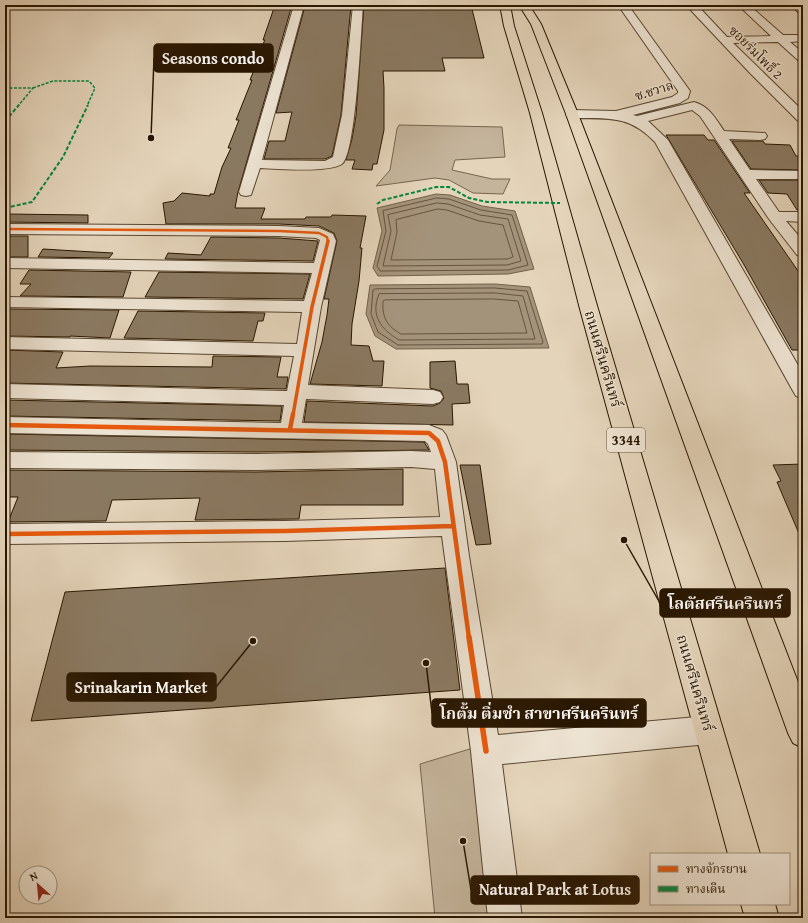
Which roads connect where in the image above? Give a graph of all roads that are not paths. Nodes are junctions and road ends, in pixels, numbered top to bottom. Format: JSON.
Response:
{"nodes":[{"id":1,"x":299,"y":5,"type":"edge"},
{"id":2,"x":358,"y":5,"type":"edge"},
{"id":3,"x":498,"y":5,"type":"edge"},
{"id":4,"x":505,"y":5,"type":"edge"},
{"id":5,"x":524,"y":5,"type":"edge"},
{"id":6,"x":623,"y":5,"type":"edge"},
{"id":7,"x":691,"y":5,"type":"edge"},
{"id":8,"x":743,"y":5,"type":"edge"},
{"id":9,"x":796,"y":5,"type":"edge"},
{"id":10,"x":803,"y":11,"type":"edge"},
{"id":11,"x":535,"y":15,"type":"edge"},
{"id":12,"x":509,"y":26,"type":"junction"},
{"id":13,"x":779,"y":38,"type":"junction"},
{"id":14,"x":803,"y":38,"type":"edge"},
{"id":15,"x":724,"y":40,"type":"junction"},
{"id":16,"x":803,"y":59,"type":"edge"},
{"id":17,"x":796,"y":98,"type":"dead end"},
{"id":18,"x":784,"y":99,"type":"junction"},
{"id":19,"x":708,"y":103,"type":"dead end"},
{"id":20,"x":694,"y":106,"type":"junction"},
{"id":21,"x":572,"y":114,"type":"junction"},
{"id":22,"x":616,"y":115,"type":"junction"},
{"id":23,"x":803,"y":118,"type":"edge"},
{"id":24,"x":638,"y":120,"type":"junction"},
{"id":25,"x":719,"y":135,"type":"junction"},
{"id":26,"x":760,"y":136,"type":"dead end"},
{"id":27,"x":254,"y":164,"type":"junction"},
{"id":28,"x":746,"y":174,"type":"junction"},
{"id":29,"x":803,"y":175,"type":"edge"},
{"id":30,"x":246,"y":192,"type":"dead end"},
{"id":31,"x":774,"y":216,"type":"junction"},
{"id":32,"x":803,"y":217,"type":"edge"},
{"id":33,"x":5,"y":229,"type":"edge"},
{"id":34,"x":803,"y":252,"type":"edge"},
{"id":35,"x":5,"y":263,"type":"edge"},
{"id":36,"x":322,"y":268,"type":"junction"},
{"id":37,"x":5,"y":302,"type":"edge"},
{"id":38,"x":312,"y":307,"type":"junction"},
{"id":39,"x":5,"y":343,"type":"edge"},
{"id":40,"x":305,"y":350,"type":"junction"},
{"id":41,"x":5,"y":391,"type":"edge"},
{"id":42,"x":803,"y":391,"type":"edge"},
{"id":43,"x":296,"y":395,"type":"junction"},
{"id":44,"x":432,"y":397,"type":"dead end"},
{"id":45,"x":5,"y":424,"type":"edge"},
{"id":46,"x":290,"y":429,"type":"junction"},
{"id":47,"x":5,"y":460,"type":"edge"},
{"id":48,"x":445,"y":462,"type":"junction"},
{"id":49,"x":453,"y":526,"type":"junction"},
{"id":50,"x":5,"y":534,"type":"edge"},
{"id":51,"x":801,"y":725,"type":"edge"},
{"id":52,"x":708,"y":730,"type":"junction"},
{"id":53,"x":486,"y":751,"type":"junction"},
{"id":54,"x":744,"y":853,"type":"edge"},
{"id":55,"x":758,"y":905,"type":"edge"},
{"id":56,"x":505,"y":918,"type":"edge"},
{"id":57,"x":762,"y":918,"type":"edge"}],
"edges":[{"from":1,"to":27,"type":"street"},
{"from":2,"to":27,"type":"street"},
{"from":3,"to":12,"type":"main road","name":"ถนนศรีนครินทร์","number":"3344"},
{"from":4,"to":12,"type":"main road","name":"ถนนศรีนครินทร์","number":"3344"},
{"from":5,"to":11,"type":"main road"},
{"from":6,"to":22,"type":"street","name":"ซ.ชวาล"},
{"from":7,"to":15,"type":"street","name":"ซอยร่มโพธิ์ 2"},
{"from":8,"to":13,"type":"street"},
{"from":9,"to":10,"type":"street"},
{"from":11,"to":21,"type":"main road"},
{"from":12,"to":52,"type":"main road","name":"ถนนศรีนครินทร์","number":"3344"},
{"from":13,"to":14,"type":"street"},
{"from":13,"to":15,"type":"street"},
{"from":13,"to":16,"type":"street"},
{"from":15,"to":18,"type":"street","name":"ซอยร่มโพธิ์ 2"},
{"from":17,"to":18,"type":"street"},
{"from":18,"to":23,"type":"street","name":"ซอยร่มโพธิ์ 2"},
{"from":19,"to":20,"type":"street"},
{"from":20,"to":24,"type":"street"},
{"from":20,"to":25,"type":"street"},
{"from":21,"to":22,"type":"street","name":"ซ.ชวาล"},
{"from":21,"to":51,"type":"main road"},
{"from":22,"to":24,"type":"street"},
{"from":24,"to":42,"type":"street"},
{"from":25,"to":26,"type":"street"},
{"from":25,"to":28,"type":"street"},
{"from":27,"to":30,"type":"street"},
{"from":28,"to":29,"type":"street"},
{"from":28,"to":31,"type":"street"},
{"from":31,"to":32,"type":"street"},
{"from":31,"to":34,"type":"street"},
{"from":33,"to":36,"type":"street"},
{"from":35,"to":36,"type":"street"},
{"from":36,"to":38,"type":"street"},
{"from":37,"to":38,"type":"street"},
{"from":38,"to":40,"type":"street"},
{"from":39,"to":40,"type":"street"},
{"from":40,"to":43,"type":"street"},
{"from":41,"to":43,"type":"street"},
{"from":43,"to":44,"type":"street"},
{"from":43,"to":46,"type":"street"},
{"from":45,"to":46,"type":"street"},
{"from":46,"to":48,"type":"street"},
{"from":47,"to":48,"type":"street"},
{"from":48,"to":49,"type":"street"},
{"from":49,"to":50,"type":"street"},
{"from":49,"to":53,"type":"street"},
{"from":52,"to":53,"type":"street"},
{"from":52,"to":54,"type":"main road","name":"ถนนศรีนครินทร์","number":"3344"},
{"from":53,"to":56,"type":"street"},
{"from":55,"to":57,"type":"main road"}]}
